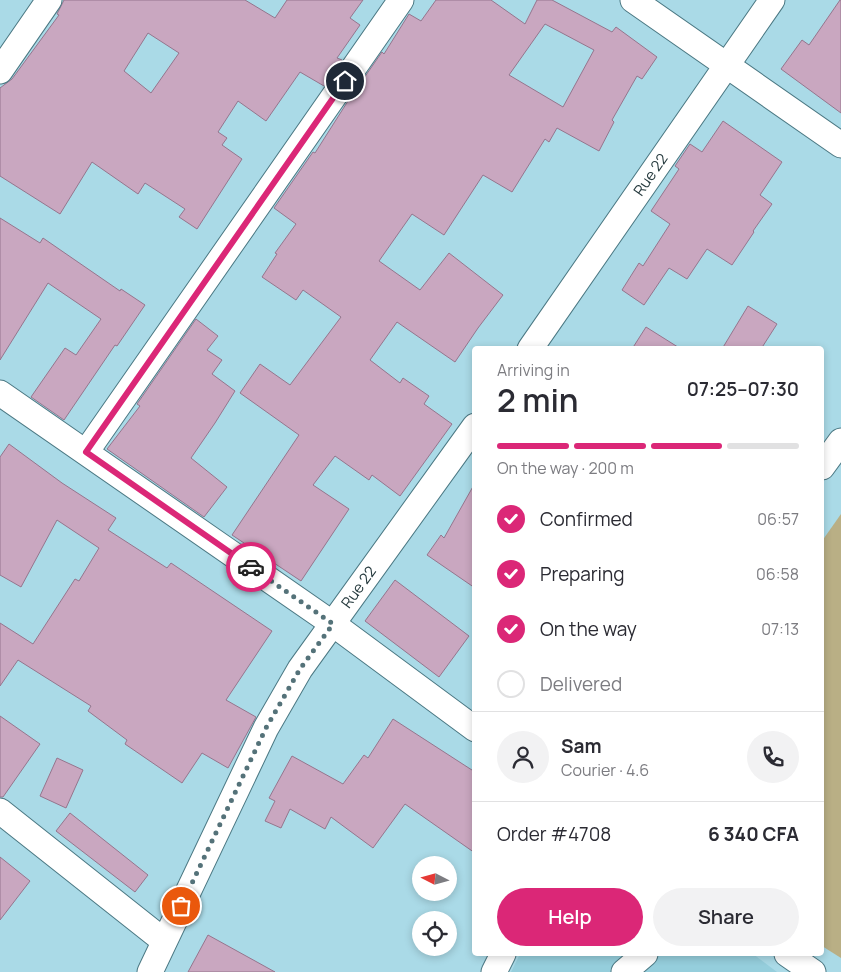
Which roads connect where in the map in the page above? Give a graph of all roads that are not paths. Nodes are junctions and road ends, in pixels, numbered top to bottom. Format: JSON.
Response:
{"nodes":[{"id":1,"x":49,"y":0,"type":"edge"},
{"id":2,"x":401,"y":0,"type":"edge"},
{"id":3,"x":633,"y":0,"type":"edge"},
{"id":4,"x":772,"y":0,"type":"edge"},
{"id":5,"x":727,"y":65,"type":"junction"},
{"id":6,"x":0,"y":71,"type":"edge"},
{"id":7,"x":841,"y":145,"type":"edge"},
{"id":8,"x":532,"y":346,"type":"edge"},
{"id":9,"x":0,"y":393,"type":"edge"},
{"id":10,"x":472,"y":430,"type":"edge"},
{"id":11,"x":841,"y":441,"type":"edge"},
{"id":12,"x":86,"y":452,"type":"junction"},
{"id":13,"x":824,"y":464,"type":"edge"},
{"id":14,"x":333,"y":624,"type":"junction"},
{"id":15,"x":472,"y":727,"type":"edge"},
{"id":16,"x":0,"y":811,"type":"edge"},
{"id":17,"x":164,"y":941,"type":"junction"},
{"id":18,"x":502,"y":956,"type":"edge"},
{"id":19,"x":643,"y":956,"type":"edge"},
{"id":20,"x":790,"y":956,"type":"edge"},
{"id":21,"x":150,"y":972,"type":"edge"},
{"id":22,"x":494,"y":972,"type":"edge"},
{"id":23,"x":624,"y":972,"type":"edge"},
{"id":24,"x":813,"y":972,"type":"edge"}],
"edges":[{"from":1,"to":6,"type":"street"},
{"from":2,"to":12,"type":"street"},
{"from":3,"to":5,"type":"street"},
{"from":4,"to":5,"type":"street","name":"Rue 22"},
{"from":5,"to":7,"type":"street"},
{"from":5,"to":8,"type":"street","name":"Rue 22"},
{"from":9,"to":12,"type":"street"},
{"from":10,"to":14,"type":"street","name":"Rue 22"},
{"from":11,"to":13,"type":"street"},
{"from":12,"to":14,"type":"street"},
{"from":14,"to":15,"type":"street"},
{"from":14,"to":17,"type":"street","name":"Rue 22"},
{"from":16,"to":17,"type":"street"},
{"from":17,"to":21,"type":"street","name":"Rue 22"},
{"from":18,"to":22,"type":"street"},
{"from":19,"to":23,"type":"street"},
{"from":20,"to":24,"type":"street"}]}
